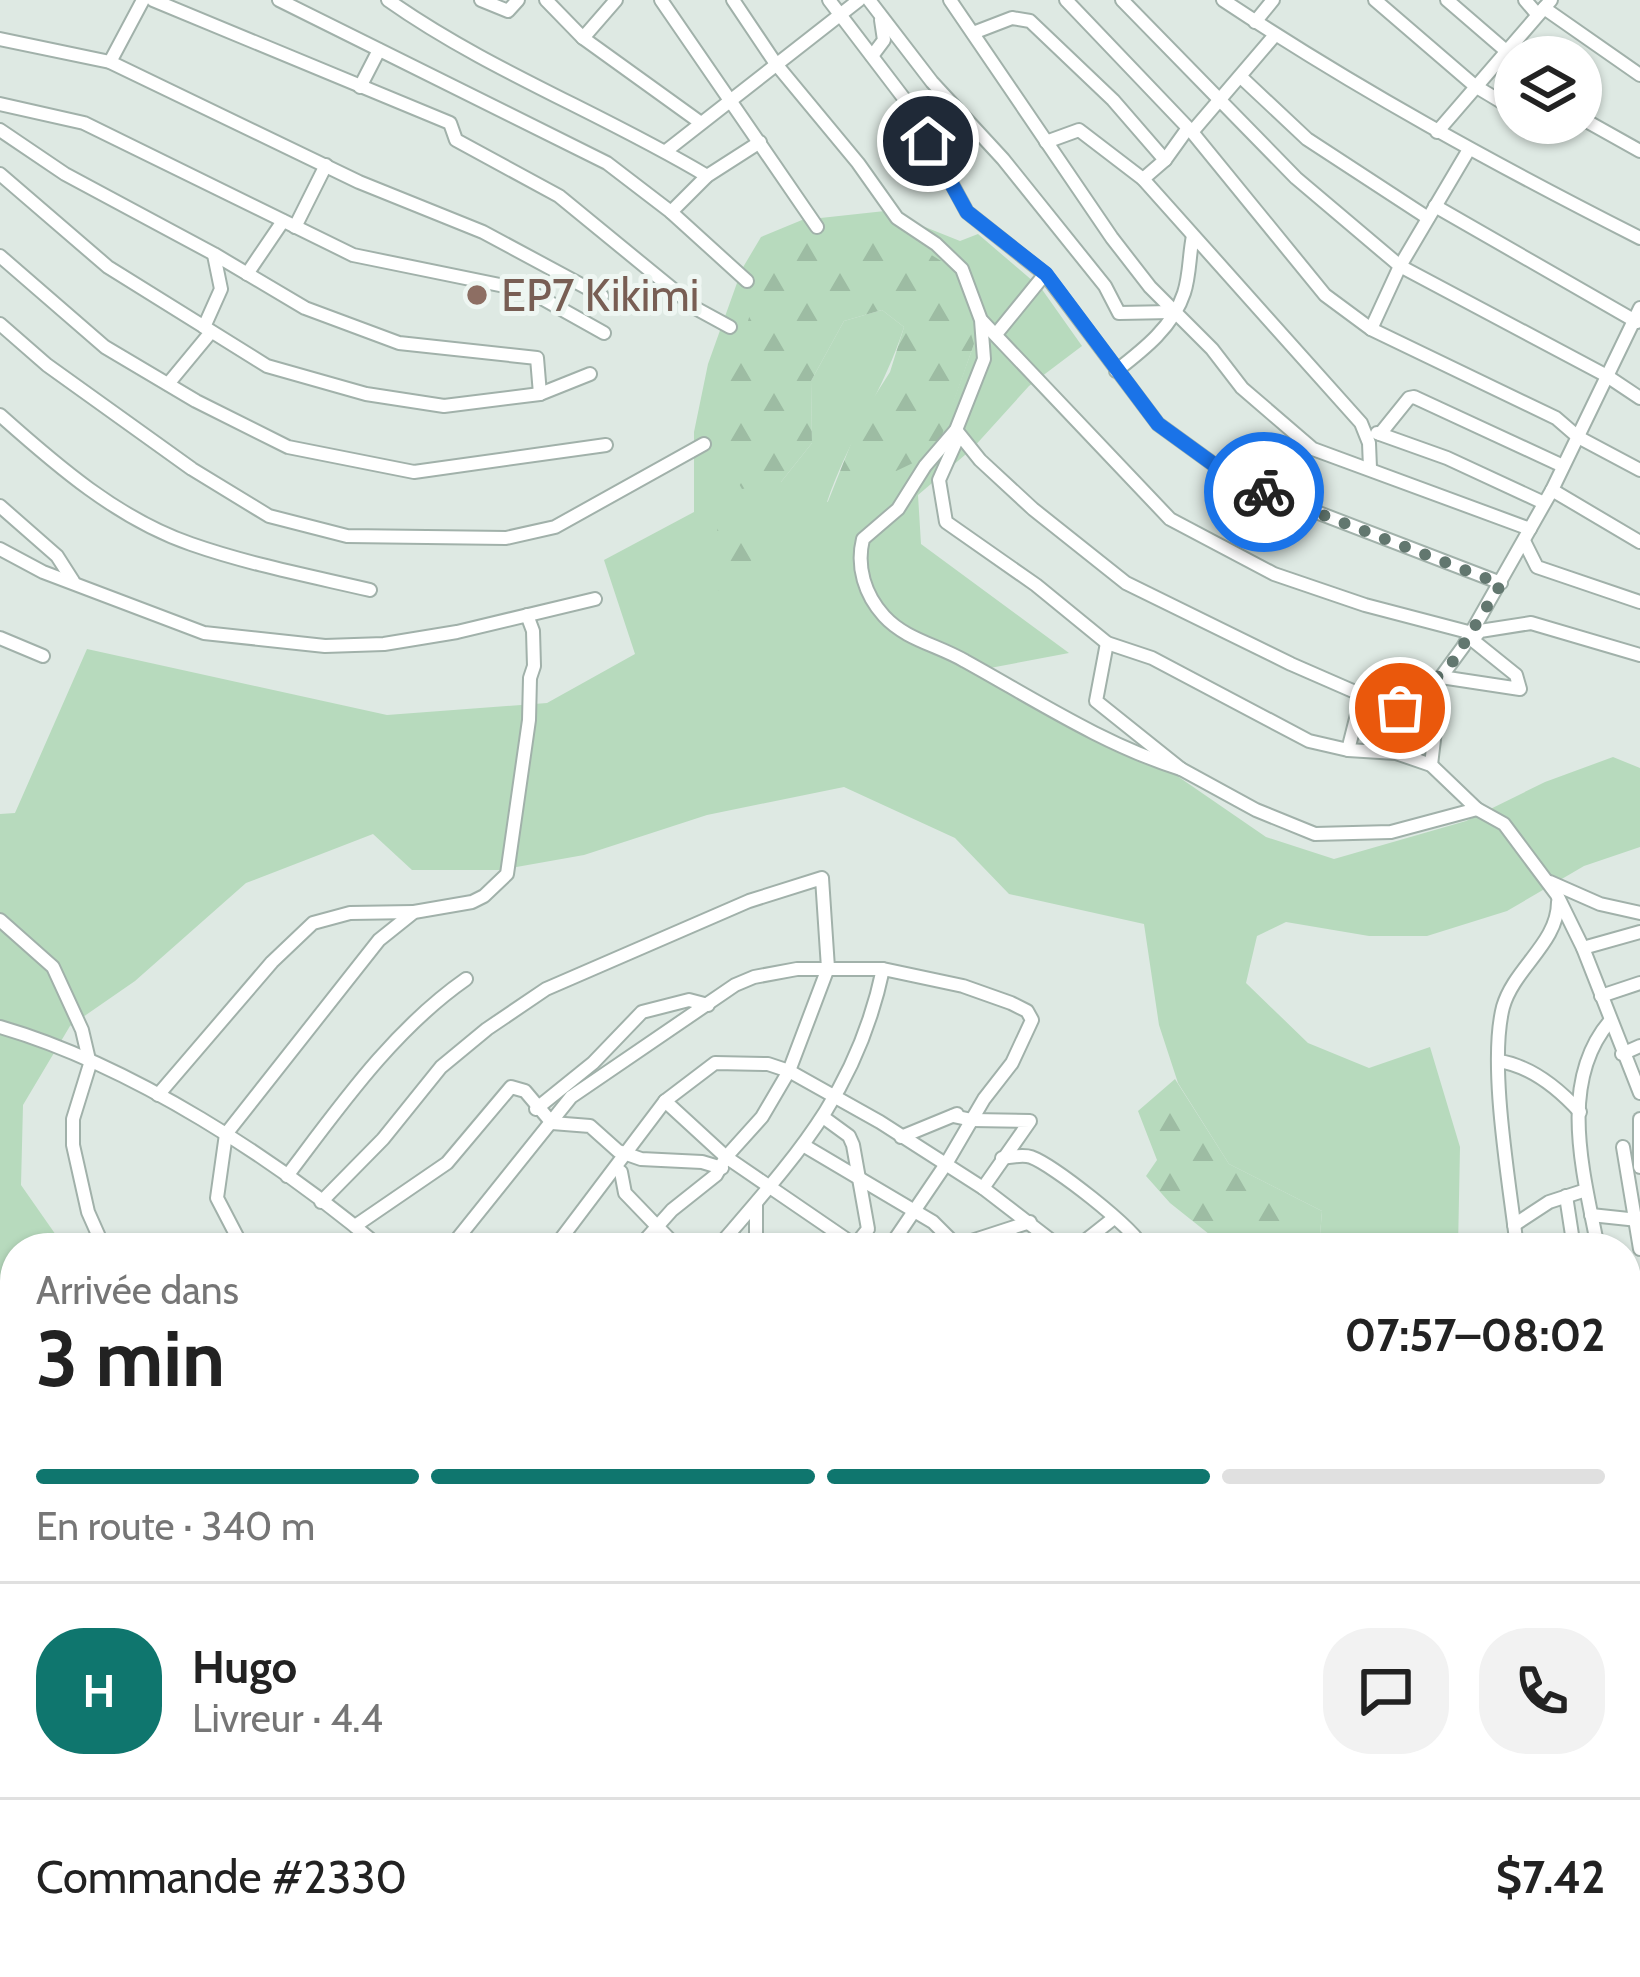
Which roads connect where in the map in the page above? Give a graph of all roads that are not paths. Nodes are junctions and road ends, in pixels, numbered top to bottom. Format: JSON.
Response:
{"nodes":[{"id":1,"x":143,"y":0,"type":"edge"},
{"id":2,"x":152,"y":0,"type":"edge"},
{"id":3,"x":279,"y":0,"type":"edge"},
{"id":4,"x":388,"y":0,"type":"edge"},
{"id":5,"x":481,"y":0,"type":"edge"},
{"id":6,"x":518,"y":0,"type":"edge"},
{"id":7,"x":546,"y":0,"type":"edge"},
{"id":8,"x":661,"y":0,"type":"edge"},
{"id":9,"x":734,"y":0,"type":"edge"},
{"id":10,"x":829,"y":0,"type":"edge"},
{"id":11,"x":859,"y":0,"type":"edge"},
{"id":12,"x":869,"y":0,"type":"edge"},
{"id":13,"x":950,"y":0,"type":"edge"},
{"id":14,"x":1066,"y":0,"type":"edge"},
{"id":15,"x":1122,"y":0,"type":"edge"},
{"id":16,"x":1223,"y":0,"type":"edge"},
{"id":17,"x":1273,"y":0,"type":"edge"},
{"id":18,"x":1375,"y":0,"type":"edge"},
{"id":19,"x":1447,"y":0,"type":"edge"},
{"id":20,"x":1526,"y":0,"type":"edge"},
{"id":21,"x":610,"y":3,"type":"edge"},
{"id":22,"x":1544,"y":7,"type":"edge"},
{"id":23,"x":841,"y":13,"type":"junction"},
{"id":24,"x":879,"y":14,"type":"junction"},
{"id":25,"x":1256,"y":22,"type":"junction"},
{"id":26,"x":973,"y":33,"type":"junction"},
{"id":27,"x":1275,"y":35,"type":"junction"},
{"id":28,"x":1518,"y":36,"type":"edge"},
{"id":29,"x":583,"y":38,"type":"junction"},
{"id":30,"x":0,"y":39,"type":"edge"},
{"id":31,"x":1494,"y":41,"type":"edge"},
{"id":32,"x":380,"y":50,"type":"junction"},
{"id":33,"x":872,"y":56,"type":"junction"},
{"id":34,"x":110,"y":62,"type":"junction"},
{"id":35,"x":1494,"y":63,"type":"edge"},
{"id":36,"x":776,"y":64,"type":"junction"},
{"id":37,"x":1640,"y":75,"type":"edge"},
{"id":38,"x":1242,"y":79,"type":"junction"},
{"id":39,"x":1474,"y":86,"type":"junction"},
{"id":40,"x":360,"y":87,"type":"junction"},
{"id":41,"x":1494,"y":98,"type":"edge"},
{"id":42,"x":731,"y":100,"type":"junction"},
{"id":43,"x":1219,"y":100,"type":"junction"},
{"id":44,"x":0,"y":104,"type":"edge"},
{"id":45,"x":701,"y":123,"type":"junction"},
{"id":46,"x":0,"y":130,"type":"edge"},
{"id":47,"x":1190,"y":130,"type":"junction"},
{"id":48,"x":1602,"y":130,"type":"edge"},
{"id":49,"x":1437,"y":132,"type":"junction"},
{"id":50,"x":760,"y":142,"type":"junction"},
{"id":51,"x":1046,"y":142,"type":"junction"},
{"id":52,"x":666,"y":151,"type":"junction"},
{"id":53,"x":1468,"y":151,"type":"junction"},
{"id":54,"x":1640,"y":151,"type":"edge"},
{"id":55,"x":1165,"y":160,"type":"junction"},
{"id":56,"x":326,"y":165,"type":"junction"},
{"id":57,"x":0,"y":174,"type":"edge"},
{"id":58,"x":707,"y":176,"type":"junction"},
{"id":59,"x":1143,"y":178,"type":"junction"},
{"id":60,"x":671,"y":212,"type":"junction"},
{"id":61,"x":1431,"y":212,"type":"junction"},
{"id":62,"x":289,"y":224,"type":"junction"},
{"id":63,"x":817,"y":227,"type":"dead end"},
{"id":64,"x":1193,"y":236,"type":"junction"},
{"id":65,"x":1640,"y":238,"type":"edge"},
{"id":66,"x":214,"y":254,"type":"junction"},
{"id":67,"x":0,"y":256,"type":"edge"},
{"id":68,"x":1400,"y":266,"type":"junction"},
{"id":69,"x":248,"y":274,"type":"junction"},
{"id":70,"x":1046,"y":274,"type":"junction"},
{"id":71,"x":747,"y":281,"type":"dead end"},
{"id":72,"x":602,"y":296,"type":"dead end"},
{"id":73,"x":1173,"y":312,"type":"junction"},
{"id":74,"x":1638,"y":317,"type":"edge"},
{"id":75,"x":981,"y":320,"type":"junction"},
{"id":76,"x":0,"y":324,"type":"edge"},
{"id":77,"x":730,"y":327,"type":"dead end"},
{"id":78,"x":208,"y":329,"type":"junction"},
{"id":79,"x":1371,"y":329,"type":"junction"},
{"id":80,"x":604,"y":333,"type":"dead end"},
{"id":81,"x":998,"y":333,"type":"junction"},
{"id":82,"x":1116,"y":371,"type":"junction"},
{"id":83,"x":590,"y":374,"type":"dead end"},
{"id":84,"x":1607,"y":376,"type":"junction"},
{"id":85,"x":168,"y":384,"type":"junction"},
{"id":86,"x":540,"y":394,"type":"junction"},
{"id":87,"x":1640,"y":398,"type":"edge"},
{"id":88,"x":0,"y":415,"type":"edge"},
{"id":89,"x":1361,"y":423,"type":"junction"},
{"id":90,"x":958,"y":432,"type":"junction"},
{"id":91,"x":1380,"y":434,"type":"junction"},
{"id":92,"x":1578,"y":437,"type":"junction"},
{"id":93,"x":704,"y":444,"type":"dead end"},
{"id":94,"x":606,"y":445,"type":"dead end"},
{"id":95,"x":1563,"y":466,"type":"junction"},
{"id":96,"x":1370,"y":469,"type":"junction"},
{"id":97,"x":1640,"y":470,"type":"edge"},
{"id":98,"x":1552,"y":490,"type":"junction"},
{"id":99,"x":1544,"y":503,"type":"junction"},
{"id":100,"x":0,"y":506,"type":"edge"},
{"id":101,"x":1527,"y":535,"type":"junction"},
{"id":102,"x":1640,"y":542,"type":"edge"},
{"id":103,"x":0,"y":550,"type":"edge"},
{"id":104,"x":74,"y":582,"type":"junction"},
{"id":105,"x":1501,"y":584,"type":"junction"},
{"id":106,"x":370,"y":590,"type":"dead end"},
{"id":107,"x":595,"y":599,"type":"dead end"},
{"id":108,"x":1640,"y":602,"type":"edge"},
{"id":109,"x":527,"y":615,"type":"junction"},
{"id":110,"x":1471,"y":636,"type":"junction"},
{"id":111,"x":0,"y":638,"type":"edge"},
{"id":112,"x":1107,"y":643,"type":"junction"},
{"id":113,"x":1640,"y":655,"type":"edge"},
{"id":114,"x":43,"y":656,"type":"dead end"},
{"id":115,"x":1441,"y":677,"type":"junction"},
{"id":116,"x":1362,"y":695,"type":"junction"},
{"id":117,"x":1400,"y":708,"type":"junction"},
{"id":118,"x":1348,"y":750,"type":"junction"},
{"id":119,"x":1431,"y":765,"type":"junction"},
{"id":120,"x":1181,"y":769,"type":"junction"},
{"id":121,"x":1477,"y":809,"type":"junction"},
{"id":122,"x":1549,"y":881,"type":"junction"},
{"id":123,"x":1557,"y":895,"type":"junction"},
{"id":124,"x":414,"y":912,"type":"junction"},
{"id":125,"x":1640,"y":913,"type":"edge"},
{"id":126,"x":0,"y":920,"type":"edge"},
{"id":127,"x":1640,"y":932,"type":"edge"},
{"id":128,"x":1583,"y":948,"type":"junction"},
{"id":129,"x":828,"y":968,"type":"junction"},
{"id":130,"x":883,"y":969,"type":"junction"},
{"id":131,"x":466,"y":980,"type":"dead end"},
{"id":132,"x":1640,"y":983,"type":"edge"},
{"id":133,"x":1601,"y":996,"type":"junction"},
{"id":134,"x":708,"y":1005,"type":"junction"},
{"id":135,"x":1610,"y":1021,"type":"junction"},
{"id":136,"x":0,"y":1027,"type":"edge"},
{"id":137,"x":1640,"y":1046,"type":"edge"},
{"id":138,"x":799,"y":1050,"type":"junction"},
{"id":139,"x":1622,"y":1054,"type":"junction"},
{"id":140,"x":1499,"y":1061,"type":"junction"},
{"id":141,"x":90,"y":1064,"type":"junction"},
{"id":142,"x":789,"y":1071,"type":"junction"},
{"id":143,"x":809,"y":1082,"type":"junction"},
{"id":144,"x":1640,"y":1093,"type":"edge"},
{"id":145,"x":158,"y":1095,"type":"junction"},
{"id":146,"x":836,"y":1096,"type":"junction"},
{"id":147,"x":984,"y":1099,"type":"junction"},
{"id":148,"x":665,"y":1101,"type":"junction"},
{"id":149,"x":536,"y":1108,"type":"junction"},
{"id":150,"x":1580,"y":1112,"type":"junction"},
{"id":151,"x":953,"y":1116,"type":"junction"},
{"id":152,"x":823,"y":1117,"type":"junction"},
{"id":153,"x":1640,"y":1119,"type":"edge"},
{"id":154,"x":972,"y":1120,"type":"junction"},
{"id":155,"x":552,"y":1123,"type":"junction"},
{"id":156,"x":226,"y":1134,"type":"junction"},
{"id":157,"x":901,"y":1137,"type":"junction"},
{"id":158,"x":803,"y":1145,"type":"junction"},
{"id":159,"x":1623,"y":1147,"type":"dead end"},
{"id":160,"x":626,"y":1152,"type":"junction"},
{"id":161,"x":1002,"y":1159,"type":"junction"},
{"id":162,"x":724,"y":1162,"type":"junction"},
{"id":163,"x":946,"y":1164,"type":"junction"},
{"id":164,"x":1640,"y":1167,"type":"edge"},
{"id":165,"x":616,"y":1168,"type":"junction"},
{"id":166,"x":287,"y":1176,"type":"junction"},
{"id":167,"x":856,"y":1178,"type":"junction"},
{"id":168,"x":770,"y":1186,"type":"junction"},
{"id":169,"x":982,"y":1188,"type":"junction"},
{"id":170,"x":1586,"y":1190,"type":"junction"},
{"id":171,"x":1566,"y":1196,"type":"junction"},
{"id":172,"x":321,"y":1202,"type":"junction"},
{"id":173,"x":756,"y":1203,"type":"junction"},
{"id":174,"x":914,"y":1210,"type":"junction"},
{"id":175,"x":1591,"y":1215,"type":"junction"},
{"id":176,"x":1114,"y":1218,"type":"junction"},
{"id":177,"x":1638,"y":1220,"type":"edge"},
{"id":178,"x":1030,"y":1222,"type":"junction"},
{"id":179,"x":1514,"y":1225,"type":"junction"},
{"id":180,"x":355,"y":1226,"type":"junction"},
{"id":181,"x":658,"y":1228,"type":"junction"},
{"id":182,"x":97,"y":1233,"type":"edge"},
{"id":183,"x":235,"y":1233,"type":"edge"},
{"id":184,"x":363,"y":1233,"type":"edge"},
{"id":185,"x":462,"y":1233,"type":"edge"},
{"id":186,"x":566,"y":1233,"type":"edge"},
{"id":187,"x":653,"y":1233,"type":"edge"},
{"id":188,"x":663,"y":1233,"type":"edge"},
{"id":189,"x":730,"y":1233,"type":"edge"},
{"id":190,"x":756,"y":1233,"type":"edge"},
{"id":191,"x":834,"y":1233,"type":"edge"},
{"id":192,"x":865,"y":1233,"type":"edge"},
{"id":193,"x":899,"y":1233,"type":"edge"},
{"id":194,"x":944,"y":1233,"type":"edge"},
{"id":195,"x":998,"y":1233,"type":"edge"},
{"id":196,"x":1043,"y":1233,"type":"edge"},
{"id":197,"x":1095,"y":1233,"type":"edge"},
{"id":198,"x":1132,"y":1233,"type":"edge"},
{"id":199,"x":1515,"y":1233,"type":"edge"},
{"id":200,"x":1572,"y":1233,"type":"edge"},
{"id":201,"x":1595,"y":1233,"type":"edge"}],
"edges":[{"from":1,"to":34,"type":"street"},
{"from":2,"to":40,"type":"street"},
{"from":3,"to":32,"type":"street"},
{"from":4,"to":52,"type":"street"},
{"from":5,"to":6,"type":"street"},
{"from":7,"to":29,"type":"street"},
{"from":8,"to":42,"type":"street"},
{"from":9,"to":36,"type":"street"},
{"from":10,"to":23,"type":"street"},
{"from":11,"to":23,"type":"street"},
{"from":12,"to":24,"type":"street"},
{"from":13,"to":26,"type":"street"},
{"from":14,"to":47,"type":"street"},
{"from":15,"to":43,"type":"street"},
{"from":16,"to":25,"type":"street"},
{"from":17,"to":25,"type":"street"},
{"from":18,"to":39,"type":"street"},
{"from":19,"to":31,"type":"street"},
{"from":20,"to":22,"type":"street"},
{"from":21,"to":29,"type":"street"},
{"from":22,"to":28,"type":"street"},
{"from":22,"to":37,"type":"street"},
{"from":23,"to":33,"type":"street"},
{"from":23,"to":36,"type":"street"},
{"from":24,"to":33,"type":"street"},
{"from":24,"to":73,"type":"street"},
{"from":25,"to":27,"type":"street"},
{"from":26,"to":51,"type":"street"},
{"from":26,"to":55,"type":"street"},
{"from":27,"to":38,"type":"street"},
{"from":27,"to":49,"type":"street"},
{"from":29,"to":45,"type":"street"},
{"from":30,"to":34,"type":"street"},
{"from":32,"to":40,"type":"street"},
{"from":32,"to":60,"type":"street"},
{"from":33,"to":70,"type":"street"},
{"from":34,"to":56,"type":"street"},
{"from":35,"to":39,"type":"street"},
{"from":36,"to":42,"type":"street"},
{"from":36,"to":75,"type":"street"},
{"from":38,"to":43,"type":"street"},
{"from":38,"to":61,"type":"street"},
{"from":39,"to":41,"type":"street"},
{"from":39,"to":49,"type":"street"},
{"from":40,"to":77,"type":"street"},
{"from":42,"to":45,"type":"street"},
{"from":42,"to":50,"type":"street"},
{"from":43,"to":47,"type":"street"},
{"from":43,"to":68,"type":"street"},
{"from":44,"to":62,"type":"street"},
{"from":45,"to":52,"type":"street"},
{"from":46,"to":66,"type":"street"},
{"from":47,"to":55,"type":"street"},
{"from":47,"to":79,"type":"street"},
{"from":48,"to":54,"type":"street"},
{"from":49,"to":53,"type":"street"},
{"from":50,"to":58,"type":"street"},
{"from":50,"to":63,"type":"street"},
{"from":51,"to":59,"type":"street"},
{"from":51,"to":73,"type":"street"},
{"from":52,"to":58,"type":"street"},
{"from":53,"to":61,"type":"street"},
{"from":53,"to":65,"type":"street"},
{"from":55,"to":59,"type":"street"},
{"from":56,"to":62,"type":"street"},
{"from":56,"to":72,"type":"street"},
{"from":57,"to":78,"type":"street"},
{"from":58,"to":60,"type":"street"},
{"from":59,"to":64,"type":"street"},
{"from":60,"to":71,"type":"street"},
{"from":61,"to":68,"type":"street"},
{"from":61,"to":74,"type":"street"},
{"from":62,"to":69,"type":"street"},
{"from":62,"to":80,"type":"street"},
{"from":64,"to":73,"type":"street"},
{"from":64,"to":89,"type":"street"},
{"from":66,"to":69,"type":"street"},
{"from":66,"to":78,"type":"street"},
{"from":67,"to":85,"type":"street"},
{"from":68,"to":79,"type":"street"},
{"from":68,"to":84,"type":"street"},
{"from":69,"to":86,"type":"street"},
{"from":70,"to":81,"type":"street"},
{"from":70,"to":82,"type":"street"},
{"from":73,"to":82,"type":"street"},
{"from":73,"to":96,"type":"street"},
{"from":74,"to":84,"type":"street"},
{"from":75,"to":81,"type":"street"},
{"from":75,"to":90,"type":"street"},
{"from":76,"to":93,"type":"street"},
{"from":78,"to":85,"type":"street"},
{"from":78,"to":86,"type":"street"},
{"from":79,"to":92,"type":"street"},
{"from":81,"to":110,"type":"street"},
{"from":82,"to":105,"type":"street"},
{"from":83,"to":86,"type":"street"},
{"from":84,"to":87,"type":"street"},
{"from":84,"to":92,"type":"street"},
{"from":85,"to":94,"type":"street"},
{"from":88,"to":106,"type":"street"},
{"from":89,"to":91,"type":"street"},
{"from":89,"to":96,"type":"street"},
{"from":90,"to":112,"type":"street"},
{"from":90,"to":116,"type":"street"},
{"from":90,"to":120,"type":"street"},
{"from":91,"to":95,"type":"street"},
{"from":91,"to":99,"type":"street"},
{"from":92,"to":95,"type":"street"},
{"from":92,"to":97,"type":"street"},
{"from":95,"to":98,"type":"street"},
{"from":96,"to":101,"type":"street"},
{"from":98,"to":99,"type":"street"},
{"from":98,"to":102,"type":"street"},
{"from":99,"to":101,"type":"street"},
{"from":100,"to":104,"type":"street"},
{"from":101,"to":105,"type":"street"},
{"from":101,"to":108,"type":"street"},
{"from":103,"to":104,"type":"street"},
{"from":104,"to":109,"type":"street"},
{"from":105,"to":110,"type":"street"},
{"from":107,"to":109,"type":"street"},
{"from":109,"to":124,"type":"street"},
{"from":110,"to":113,"type":"street"},
{"from":110,"to":115,"type":"street"},
{"from":110,"to":115,"type":"street"},
{"from":111,"to":114,"type":"street"},
{"from":112,"to":118,"type":"street"},
{"from":112,"to":120,"type":"street"},
{"from":115,"to":117,"type":"street"},
{"from":116,"to":117,"type":"street"},
{"from":116,"to":118,"type":"street"},
{"from":117,"to":119,"type":"street"},
{"from":118,"to":119,"type":"street"},
{"from":119,"to":121,"type":"street"},
{"from":120,"to":121,"type":"street"},
{"from":121,"to":122,"type":"street"},
{"from":122,"to":123,"type":"street"},
{"from":122,"to":125,"type":"street"},
{"from":123,"to":128,"type":"street"},
{"from":123,"to":140,"type":"street"},
{"from":124,"to":145,"type":"street"},
{"from":124,"to":156,"type":"street"},
{"from":126,"to":141,"type":"street"},
{"from":127,"to":128,"type":"street"},
{"from":128,"to":133,"type":"street"},
{"from":129,"to":130,"type":"street"},
{"from":129,"to":134,"type":"street"},
{"from":129,"to":138,"type":"street"},
{"from":129,"to":172,"type":"street"},
{"from":130,"to":146,"type":"street"},
{"from":130,"to":147,"type":"street"},
{"from":131,"to":166,"type":"street"},
{"from":132,"to":133,"type":"street"},
{"from":133,"to":135,"type":"street"},
{"from":134,"to":149,"type":"street"},
{"from":134,"to":155,"type":"street"},
{"from":135,"to":139,"type":"street"},
{"from":135,"to":150,"type":"street"},
{"from":136,"to":141,"type":"street"},
{"from":137,"to":139,"type":"street"},
{"from":138,"to":142,"type":"street"},
{"from":138,"to":143,"type":"street"},
{"from":139,"to":144,"type":"street"},
{"from":140,"to":150,"type":"street"},
{"from":140,"to":179,"type":"street"},
{"from":141,"to":145,"type":"street"},
{"from":141,"to":182,"type":"street"},
{"from":142,"to":143,"type":"street"},
{"from":142,"to":148,"type":"street"},
{"from":142,"to":162,"type":"street"},
{"from":143,"to":146,"type":"street"},
{"from":145,"to":156,"type":"street"},
{"from":146,"to":152,"type":"street"},
{"from":146,"to":157,"type":"street"},
{"from":147,"to":151,"type":"street"},
{"from":147,"to":154,"type":"street"},
{"from":148,"to":160,"type":"street"},
{"from":148,"to":162,"type":"street"},
{"from":149,"to":155,"type":"street"},
{"from":149,"to":180,"type":"street"},
{"from":150,"to":170,"type":"street"},
{"from":151,"to":154,"type":"street"},
{"from":151,"to":157,"type":"street"},
{"from":152,"to":158,"type":"street"},
{"from":152,"to":167,"type":"street"},
{"from":153,"to":164,"type":"street"},
{"from":154,"to":161,"type":"street"},
{"from":154,"to":163,"type":"street"},
{"from":155,"to":160,"type":"street"},
{"from":155,"to":185,"type":"street"},
{"from":156,"to":166,"type":"street"},
{"from":156,"to":183,"type":"street"},
{"from":157,"to":163,"type":"street"},
{"from":158,"to":167,"type":"street"},
{"from":158,"to":168,"type":"street"},
{"from":159,"to":177,"type":"street"},
{"from":160,"to":162,"type":"street"},
{"from":160,"to":165,"type":"street"},
{"from":161,"to":169,"type":"street"},
{"from":161,"to":176,"type":"street"},
{"from":162,"to":168,"type":"street"},
{"from":162,"to":181,"type":"street"},
{"from":163,"to":169,"type":"street"},
{"from":163,"to":174,"type":"street"},
{"from":165,"to":181,"type":"street"},
{"from":165,"to":186,"type":"street"},
{"from":166,"to":172,"type":"street"},
{"from":167,"to":174,"type":"street"},
{"from":167,"to":192,"type":"street"},
{"from":168,"to":173,"type":"street"},
{"from":168,"to":191,"type":"street"},
{"from":169,"to":178,"type":"street"},
{"from":170,"to":171,"type":"street"},
{"from":170,"to":175,"type":"street"},
{"from":171,"to":179,"type":"street"},
{"from":171,"to":200,"type":"street"},
{"from":172,"to":180,"type":"street"},
{"from":173,"to":189,"type":"street"},
{"from":173,"to":190,"type":"street"},
{"from":174,"to":193,"type":"street"},
{"from":174,"to":194,"type":"street"},
{"from":175,"to":177,"type":"street"},
{"from":175,"to":201,"type":"street"},
{"from":176,"to":197,"type":"street"},
{"from":176,"to":198,"type":"street"},
{"from":178,"to":195,"type":"street"},
{"from":178,"to":196,"type":"street"},
{"from":179,"to":199,"type":"street"},
{"from":180,"to":184,"type":"street"},
{"from":181,"to":187,"type":"street"},
{"from":181,"to":188,"type":"street"}]}
